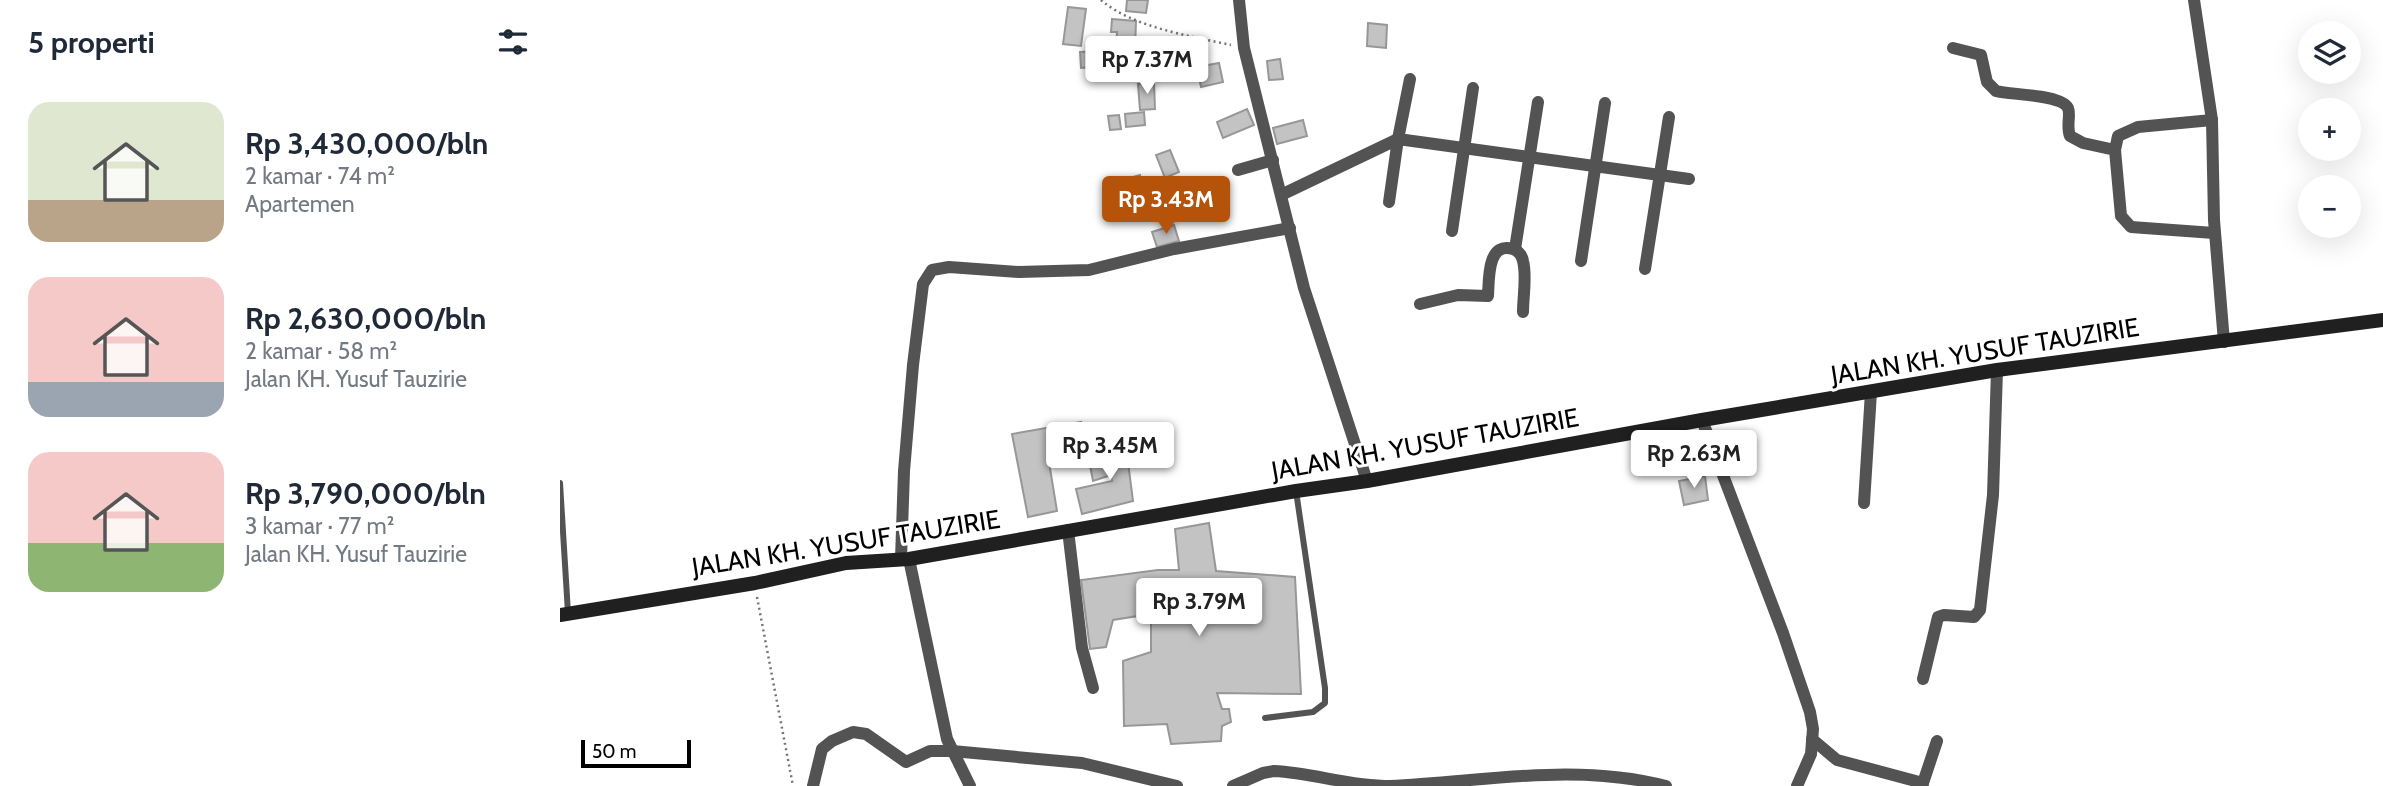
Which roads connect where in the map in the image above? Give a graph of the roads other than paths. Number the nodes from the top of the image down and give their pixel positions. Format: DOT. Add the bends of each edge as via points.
graph roads {
  1 [pos="1239,0"];
  2 [pos="2194,0"];
  3 [pos="1953,48"];
  4 [pos="1409,79"];
  5 [pos="1473,88"];
  6 [pos="1538,102"];
  7 [pos="1605,103"];
  8 [pos="1669,117"];
  9 [pos="2212,120"];
  10 [pos="1398,139"];
  11 [pos="1464,149"];
  12 [pos="2115,150"];
  13 [pos="1529,158"];
  14 [pos="1273,160"];
  15 [pos="1595,166"];
  16 [pos="1238,170"];
  17 [pos="1660,175"];
  18 [pos="1689,179"];
  19 [pos="1281,195"];
  20 [pos="1388,202"];
  21 [pos="1290,228"];
  22 [pos="1452,231"];
  23 [pos="2214,233"];
  24 [pos="1515,249"];
  25 [pos="1581,261"];
  26 [pos="1645,269"];
  27 [pos="1420,304"];
  28 [pos="1523,312"];
  29 [pos="2383,320"];
  30 [pos="2224,342"];
  31 [pos="1997,370"];
  32 [pos="1871,392"];
  33 [pos="1702,420"];
  34 [pos="1367,481"];
  35 [pos="560,483"];
  36 [pos="1296,491"];
  37 [pos="1864,503"];
  38 [pos="1068,530"];
  39 [pos="905,559"];
  40 [pos="564,614"];
  41 [pos="1923,679"];
  42 [pos="1093,688"];
  43 [pos="1265,718"];
  44 [pos="1812,738"];
  45 [pos="1937,741"];
  46 [pos="952,751"];
  47 [pos="1923,784"];
  48 [pos="813,786"];
  49 [pos="970,786"];
  50 [pos="1177,786"];
  51 [pos="1233,786"];
  52 [pos="1666,786"];
  53 [pos="1797,786"];
  1 -- 14 [label="street" via="1244,48"];
  2 -- 9 [label="street"];
  3 -- 12 [label="street" via="1981,55 1987,82 1996,91 2063,103 2070,136"];
  4 -- 10 [label="street"];
  5 -- 11 [label="street"];
  6 -- 13 [label="street"];
  7 -- 15 [label="street"];
  8 -- 17 [label="street"];
  9 -- 12 [label="street" via="2132,128 2118,136"];
  9 -- 23 [label="street"];
  10 -- 11 [label="street"];
  10 -- 19 [label="street"];
  10 -- 20 [label="street"];
  11 -- 13 [label="street"];
  11 -- 22 [label="street"];
  12 -- 23 [label="street" via="2121,216 2126,223 2137,229"];
  13 -- 15 [label="street"];
  13 -- 24 [label="street"];
  14 -- 16 [label="street"];
  14 -- 19 [label="street"];
  15 -- 17 [label="street"];
  15 -- 25 [label="street"];
  17 -- 18 [label="street"];
  17 -- 26 [label="street"];
  19 -- 21 [label="street"];
  21 -- 34 [label="street" via="1308,302"];
  21 -- 39 [label="street" via="1088,270 932,270 923,284 904,471"];
  23 -- 30 [label="street"];
  24 -- 27 [label="street" via="1501,249 1493,257 1488,296 1458,295"];
  24 -- 28 [label="street" via="1523,260"];
  29 -- 30 [label="main road, JALAN KH. YUSUF TAUZIRIE"];
  30 -- 31 [label="main road, JALAN KH. YUSUF TAUZIRIE"];
  31 -- 32 [label="main road, JALAN KH. YUSUF TAUZIRIE"];
  31 -- 41 [label="street" via="1993,495 1980,610 1974,617 1938,617"];
  32 -- 33 [label="main road, JALAN KH. YUSUF TAUZIRIE"];
  32 -- 37 [label="street"];
  33 -- 34 [label="main road, JALAN KH. YUSUF TAUZIRIE"];
  33 -- 44 [label="street" via="1802,685"];
  34 -- 36 [label="main road, JALAN KH. YUSUF TAUZIRIE"];
  35 -- 40 [label="lane"];
  36 -- 38 [label="main road, JALAN KH. YUSUF TAUZIRIE"];
  36 -- 43 [label="lane" via="1325,703 1312,712"];
  38 -- 39 [label="main road, JALAN KH. YUSUF TAUZIRIE"];
  38 -- 42 [label="street" via="1082,648"];
  39 -- 40 [label="main road, JALAN KH. YUSUF TAUZIRIE" via="846,563"];
  39 -- 46 [label="street"];
  44 -- 47 [label="street" via="1837,760"];
  44 -- 53 [label="street"];
  45 -- 47 [label="street"];
  46 -- 48 [label="street" via="930,751 906,762 866,734 853,732 822,749"];
  46 -- 49 [label="street"];
  46 -- 50 [label="street" via="1082,763"];
  51 -- 52 [label="street" via="1267,771 1356,786 1552,773 1610,776"];
}
